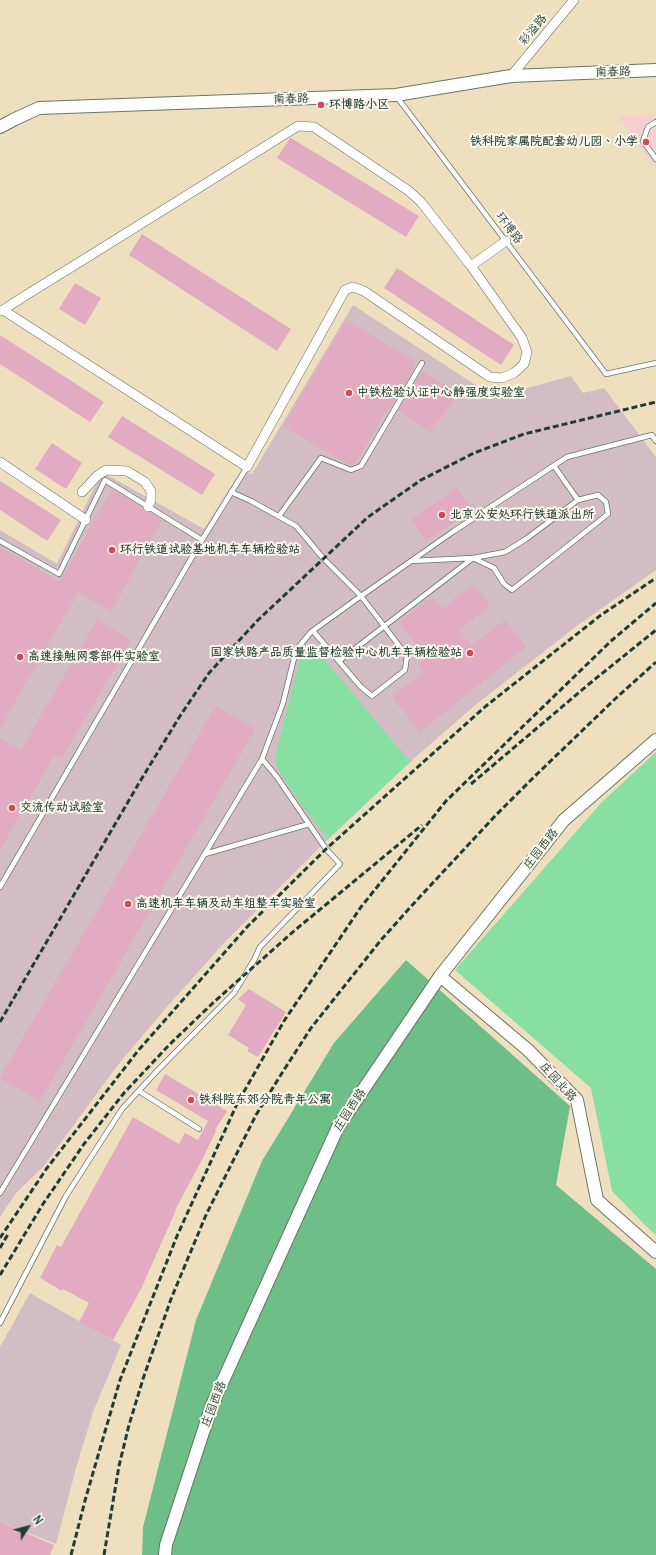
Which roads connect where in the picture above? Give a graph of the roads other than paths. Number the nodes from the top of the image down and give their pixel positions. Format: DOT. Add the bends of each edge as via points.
graph roads {
  1 [pos="574,0"];
  2 [pos="656,70"];
  3 [pos="511,76"];
  4 [pos="396,95"];
  5 [pos="656,122"];
  6 [pos="0,128"];
  7 [pos="656,159"];
  8 [pos="506,241"];
  9 [pos="471,266"];
  10 [pos="1,311"];
  11 [pos="422,363"];
  12 [pos="656,363"];
  13 [pos="656,441"];
  14 [pos="0,462"];
  15 [pos="554,466"];
  16 [pos="247,467"];
  17 [pos="82,492"];
  18 [pos="231,492"];
  19 [pos="578,500"];
  20 [pos="148,506"];
  21 [pos="279,516"];
  22 [pos="86,520"];
  23 [pos="202,540"];
  24 [pos="0,541"];
  25 [pos="473,558"];
  26 [pos="410,561"];
  27 [pos="361,596"];
  28 [pos="384,626"];
  29 [pos="313,631"];
  30 [pos="339,662"];
  31 [pos="656,740"];
  32 [pos="262,759"];
  33 [pos="309,824"];
  34 [pos="205,854"];
  35 [pos="2,881"];
  36 [pos="0,887"];
  37 [pos="440,976"];
  38 [pos="139,1091"];
  39 [pos="199,1129"];
  40 [pos="0,1193"];
  41 [pos="656,1252"];
  42 [pos="0,1323"];
  43 [pos="165,1555"];
  1 -- 3 [label="street, 彩溢路"];
  2 -- 3 [label="street, 南春路"];
  3 -- 4 [label="street, 南春路"];
  4 -- 6 [label="street, 南春路" via="39,108"];
  4 -- 8 [label="lane, 环博路"];
  5 -- 7 [label="lane" via="648,127 643,141"];
  8 -- 9 [label="street"];
  8 -- 12 [label="lane, 环博路" via="606,374"];
  9 -- 10 [label="street" via="421,202 409,191 314,127 298,126"];
  9 -- 16 [label="street" via="522,338 527,352 524,364 519,369 502,378 490,377 364,291 353,287 345,290"];
  10 -- 16 [label="street"];
  11 -- 21 [label="lane" via="361,466 351,470 321,458"];
  13 -- 15 [label="lane" via="652,435 567,457"];
  14 -- 22 [label="street"];
  15 -- 19 [label="lane"];
  15 -- 26 [label="lane"];
  16 -- 18 [label="lane"];
  17 -- 20 [label="street" via="106,470 126,471 145,482 151,491"];
  18 -- 21 [label="lane"];
  18 -- 23 [label="lane"];
  19 -- 25 [label="lane" via="505,552"];
  19 -- 25 [label="lane" via="598,495 606,502 608,514 512,590 504,584 494,568"];
  20 -- 22 [label="lane" via="105,480"];
  20 -- 23 [label="lane"];
  21 -- 27 [label="lane" via="296,526"];
  22 -- 24 [label="lane" via="59,574"];
  23 -- 35 [label="lane"];
  25 -- 26 [label="lane"];
  25 -- 28 [label="lane"];
  26 -- 27 [label="lane"];
  27 -- 28 [label="lane"];
  27 -- 29 [label="lane"];
  28 -- 30 [label="lane"];
  28 -- 30 [label="lane" via="407,656 405,670 391,682 372,696"];
  29 -- 30 [label="lane"];
  29 -- 32 [label="lane" via="296,650 282,703"];
  31 -- 37 [label="street, 庄园西路" via="564,820"];
  32 -- 33 [label="lane"];
  32 -- 34 [label="lane"];
  33 -- 34 [label="lane"];
  33 -- 38 [label="lane" via="340,864 260,947 234,993"];
  34 -- 40 [label="lane"];
  35 -- 36 [label="lane"];
  37 -- 41 [label="street, 庄园北路" via="528,1050 577,1100 597,1200"];
  37 -- 43 [label="street, 庄园西路" via="338,1127 212,1405 166,1545"];
  38 -- 39 [label="lane"];
  38 -- 42 [label="lane" via="122,1109 66,1196"];
}
